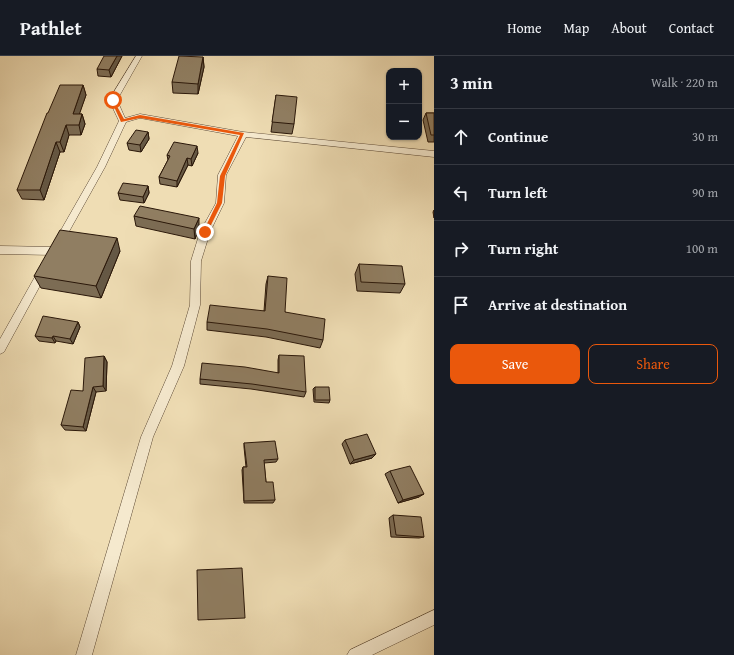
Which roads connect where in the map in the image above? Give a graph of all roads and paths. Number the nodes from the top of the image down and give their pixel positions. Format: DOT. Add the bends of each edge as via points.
graph roads {
  1 [pos="139,56"];
  2 [pos="123,121"];
  3 [pos="243,134"];
  4 [pos="434,154"];
  5 [pos="0,250"];
  6 [pos="50,257"];
  7 [pos="0,348"];
  8 [pos="434,617"];
  9 [pos="84,655"];
  10 [pos="355,655"];
  1 -- 2 [label="street" via="113,100"];
  2 -- 3 [label="street" via="140,116"];
  2 -- 6 [label="street" via="101,167"];
  3 -- 4 [label="street"];
  3 -- 9 [label="street" via="222,176 220,203 205,232 196,261 194,305 180,358 147,437"];
  5 -- 6 [label="street"];
  6 -- 7 [label="street"];
  8 -- 10 [label="street"];
}
